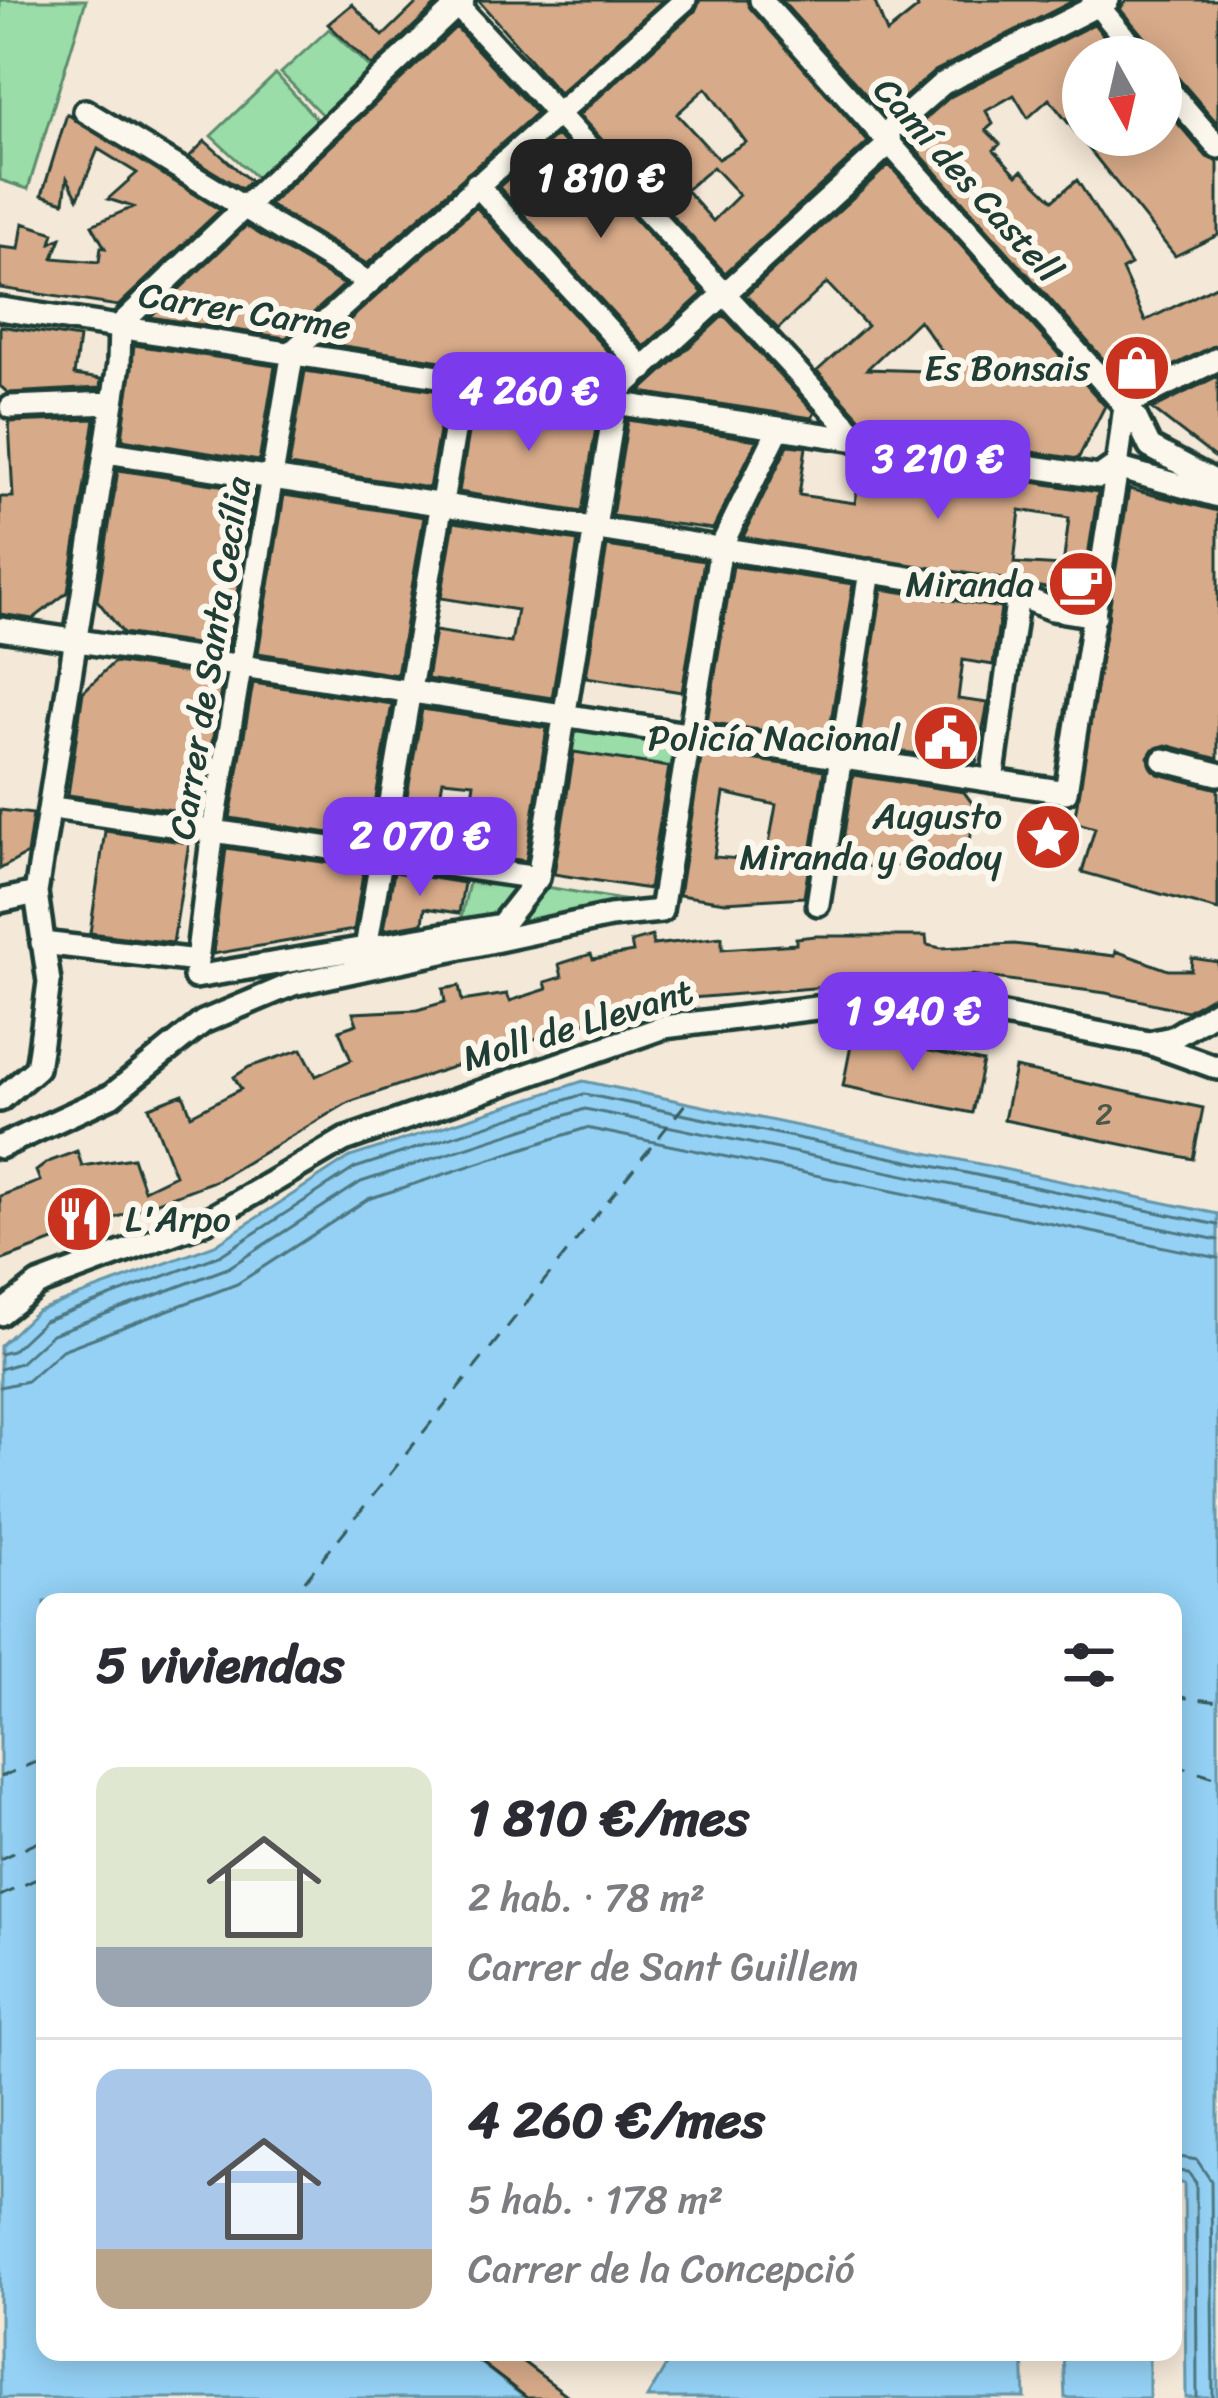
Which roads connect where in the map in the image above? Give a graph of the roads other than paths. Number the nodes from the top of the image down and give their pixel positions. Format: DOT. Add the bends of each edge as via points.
graph roads {
  1 [pos="685,0"];
  2 [pos="761,0"];
  3 [pos="457,2"];
  4 [pos="1100,2"];
  5 [pos="1125,36"];
  6 [pos="1182,105"];
  7 [pos="85,111"];
  8 [pos="559,112"];
  9 [pos="887,139"];
  10 [pos="1218,147"];
  11 [pos="476,184"];
  12 [pos="246,205"];
  13 [pos="369,283"];
  14 [pos="724,293"];
  15 [pos="0,309"];
  16 [pos="120,326"];
  17 [pos="293,351"];
  18 [pos="1218,359"];
  19 [pos="644,369"];
  20 [pos="463,379"];
  21 [pos="614,402"];
  22 [pos="112,403"];
  23 [pos="1125,405"];
  24 [pos="10,407"];
  25 [pos="778,428"];
  26 [pos="861,441"];
  27 [pos="1150,447"];
  28 [pos="106,452"];
  29 [pos="1116,467"];
  30 [pos="273,478"];
  31 [pos="1218,483"];
  32 [pos="1218,496"];
  33 [pos="442,504"];
  34 [pos="596,527"];
  35 [pos="721,547"];
  36 [pos="870,571"];
  37 [pos="1018,595"];
  38 [pos="1095,616"];
  39 [pos="0,629"];
  40 [pos="77,640"];
  41 [pos="242,663"];
  42 [pos="411,689"];
  43 [pos="565,713"];
  44 [pos="688,731"];
  45 [pos="840,756"];
  46 [pos="1163,760"];
  47 [pos="1218,774"];
  48 [pos="987,780"];
  49 [pos="52,808"];
  50 [pos="213,830"];
  51 [pos="381,857"];
  52 [pos="538,878"];
  53 [pos="36,893"];
  54 [pos="0,902"];
  55 [pos="818,904"];
  56 [pos="43,943"];
  57 [pos="367,948"];
  58 [pos="196,969"];
  59 [pos="1218,1010"];
  60 [pos="1149,1043"];
  61 [pos="1218,1068"];
  62 [pos="0,1100"];
  63 [pos="0,1147"];
  64 [pos="0,1314"];
  1 -- 8 [label="street"];
  2 -- 9 [label="street, Camí des Castell"];
  3 -- 8 [label="street"];
  3 -- 12 [label="street"];
  4 -- 5 [label="street"];
  4 -- 9 [label="street" via="942,84"];
  6 -- 10 [label="street"];
  7 -- 12 [label="street"];
  8 -- 11 [label="street"];
  8 -- 14 [label="street"];
  9 -- 14 [label="street"];
  9 -- 23 [label="street, Camí des Castell"];
  11 -- 13 [label="street"];
  11 -- 19 [label="street"];
  12 -- 13 [label="street"];
  12 -- 16 [label="street"];
  13 -- 17 [label="street"];
  14 -- 19 [label="street"];
  14 -- 26 [label="street"];
  15 -- 16 [label="street, Carrer Carme"];
  16 -- 17 [label="street, Carrer Carme"];
  16 -- 22 [label="street"];
  17 -- 20 [label="street, Carrer Carme"];
  17 -- 30 [label="street, Carrer de Santa Cecília"];
  18 -- 23 [label="street"];
  19 -- 21 [label="street"];
  20 -- 21 [label="street, Carrer Carme"];
  20 -- 33 [label="street"];
  21 -- 25 [label="street, Carrer Carme"];
  21 -- 34 [label="street"];
  22 -- 24 [label="street"];
  22 -- 28 [label="street"];
  23 -- 27 [label="street, Camí des Castell"];
  23 -- 29 [label="street"];
  25 -- 26 [label="street, Carrer Carme"];
  25 -- 35 [label="street"];
  26 -- 29 [label="street, Carrer Carme" via="1099,477"];
  27 -- 29 [label="street"];
  27 -- 31 [label="street"];
  28 -- 30 [label="street"];
  28 -- 40 [label="street"];
  29 -- 32 [label="street"];
  29 -- 38 [label="street"];
  30 -- 33 [label="street"];
  30 -- 41 [label="street, Carrer de Santa Cecília"];
  33 -- 34 [label="street"];
  33 -- 42 [label="street"];
  34 -- 35 [label="street"];
  34 -- 43 [label="street"];
  35 -- 36 [label="street"];
  35 -- 44 [label="street"];
  36 -- 37 [label="street"];
  36 -- 45 [label="street"];
  37 -- 38 [label="street"];
  37 -- 48 [label="street"];
  38 -- 48 [label="street" via="1066,792"];
  39 -- 40 [label="street"];
  40 -- 41 [label="street"];
  40 -- 49 [label="street"];
  41 -- 42 [label="street"];
  41 -- 50 [label="street, Carrer de Santa Cecília"];
  42 -- 43 [label="street"];
  42 -- 51 [label="street"];
  43 -- 44 [label="street"];
  43 -- 52 [label="street"];
  44 -- 45 [label="street"];
  44 -- 63 [label="street" via="666,916 610,916 293,984 203,1022 111,1096"];
  45 -- 48 [label="street"];
  45 -- 55 [label="street"];
  46 -- 47 [label="street"];
  49 -- 50 [label="street"];
  49 -- 53 [label="street"];
  50 -- 51 [label="street"];
  50 -- 58 [label="street, Carrer de Santa Cecília"];
  51 -- 52 [label="street"];
  51 -- 57 [label="street"];
  52 -- 57 [label="street" via="501,926"];
  53 -- 54 [label="street"];
  53 -- 56 [label="street"];
  56 -- 58 [label="street"];
  56 -- 62 [label="street" via="49,982 37,1068"];
  57 -- 58 [label="street"];
  59 -- 60 [label="street"];
  60 -- 61 [label="street, Moll de Llevant"];
  60 -- 64 [label="street, Moll de Llevant" via="1014,1014 947,1009 783,1009 664,1027 344,1140 204,1222 38,1284"];
}
